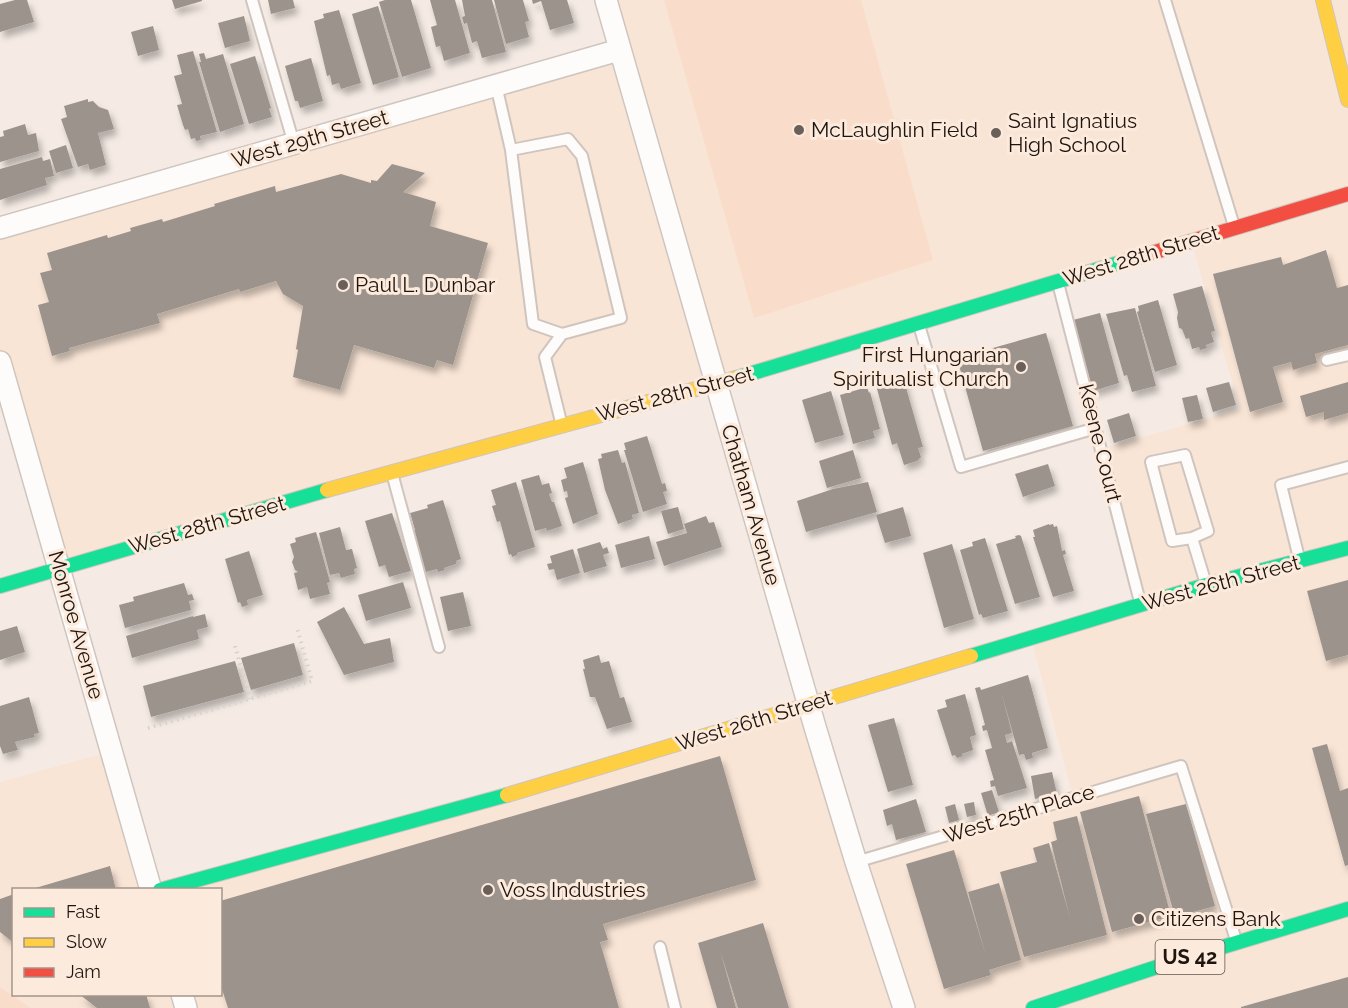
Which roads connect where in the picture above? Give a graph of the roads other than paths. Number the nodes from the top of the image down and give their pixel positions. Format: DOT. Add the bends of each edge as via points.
graph roads {
  1 [pos="252,0"];
  2 [pos="606,0"];
  3 [pos="1165,0"];
  4 [pos="1323,0"];
  5 [pos="619,50"];
  6 [pos="496,86"];
  7 [pos="1348,100"];
  8 [pos="294,144"];
  9 [pos="511,150"];
  10 [pos="1348,194"];
  11 [pos="0,228"];
  12 [pos="1235,228"];
  13 [pos="1058,280"];
  14 [pos="918,322"];
  15 [pos="562,334"];
  16 [pos="1348,355"];
  17 [pos="1327,360"];
  18 [pos="0,362"];
  19 [pos="715,384"];
  20 [pos="561,425"];
  21 [pos="1096,428"];
  22 [pos="1348,467"];
  23 [pos="391,471"];
  24 [pos="1192,538"];
  25 [pos="1348,548"];
  26 [pos="1300,562"];
  27 [pos="60,568"];
  28 [pos="1206,585"];
  29 [pos="0,586"];
  30 [pos="1141,605"];
  31 [pos="439,647"];
  32 [pos="809,704"];
  33 [pos="856,862"];
  34 [pos="150,888"];
  35 [pos="167,888"];
  36 [pos="1348,909"];
  37 [pos="1238,943"];
  38 [pos="660,947"];
  39 [pos="675,1008"];
  40 [pos="904,1008"];
  41 [pos="1033,1008"];
  1 -- 8 [label="lane"];
  2 -- 5 [label="street, Chatham Avenue"];
  3 -- 12 [label="lane"];
  4 -- 7 [label="street"];
  5 -- 6 [label="street, West 29th Street"];
  5 -- 19 [label="street, Chatham Avenue"];
  6 -- 8 [label="street, West 29th Street"];
  6 -- 9 [label="lane"];
  8 -- 11 [label="street, West 29th Street"];
  9 -- 15 [label="lane" via="533,324"];
  9 -- 15 [label="lane" via="568,139 582,156 621,318"];
  10 -- 12 [label="street, West 28th Street"];
  12 -- 13 [label="street, West 28th Street"];
  13 -- 14 [label="street, West 28th Street"];
  13 -- 21 [label="lane, Keene Court"];
  14 -- 19 [label="street, West 28th Street"];
  14 -- 21 [label="lane" via="961,467"];
  15 -- 20 [label="lane" via="545,357"];
  16 -- 17 [label="lane"];
  18 -- 27 [label="street, Monroe Avenue"];
  19 -- 20 [label="street, West 28th Street"];
  19 -- 32 [label="street, Chatham Avenue"];
  20 -- 23 [label="street, West 28th Street"];
  21 -- 30 [label="lane, Keene Court"];
  22 -- 26 [label="lane" via="1281,485"];
  23 -- 27 [label="street, West 28th Street"];
  23 -- 31 [label="lane"];
  24 -- 24 [label="lane" via="1208,531 1185,455 1151,462 1173,542"];
  24 -- 28 [label="lane"];
  25 -- 26 [label="street, West 26th Street"];
  26 -- 28 [label="street, West 26th Street"];
  27 -- 29 [label="street, West 28th Street"];
  27 -- 34 [label="street, Monroe Avenue"];
  28 -- 30 [label="street, West 26th Street"];
  30 -- 32 [label="street, West 26th Street"];
  32 -- 33 [label="street, Chatham Avenue"];
  32 -- 35 [label="street, West 26th Street" via="481,803"];
  33 -- 37 [label="lane, West 25th Place" via="1181,766"];
  33 -- 40 [label="street, Chatham Avenue"];
  36 -- 37 [label="street, US 42"];
  37 -- 41 [label="street, US 42"];
  38 -- 39 [label="lane"];
}
